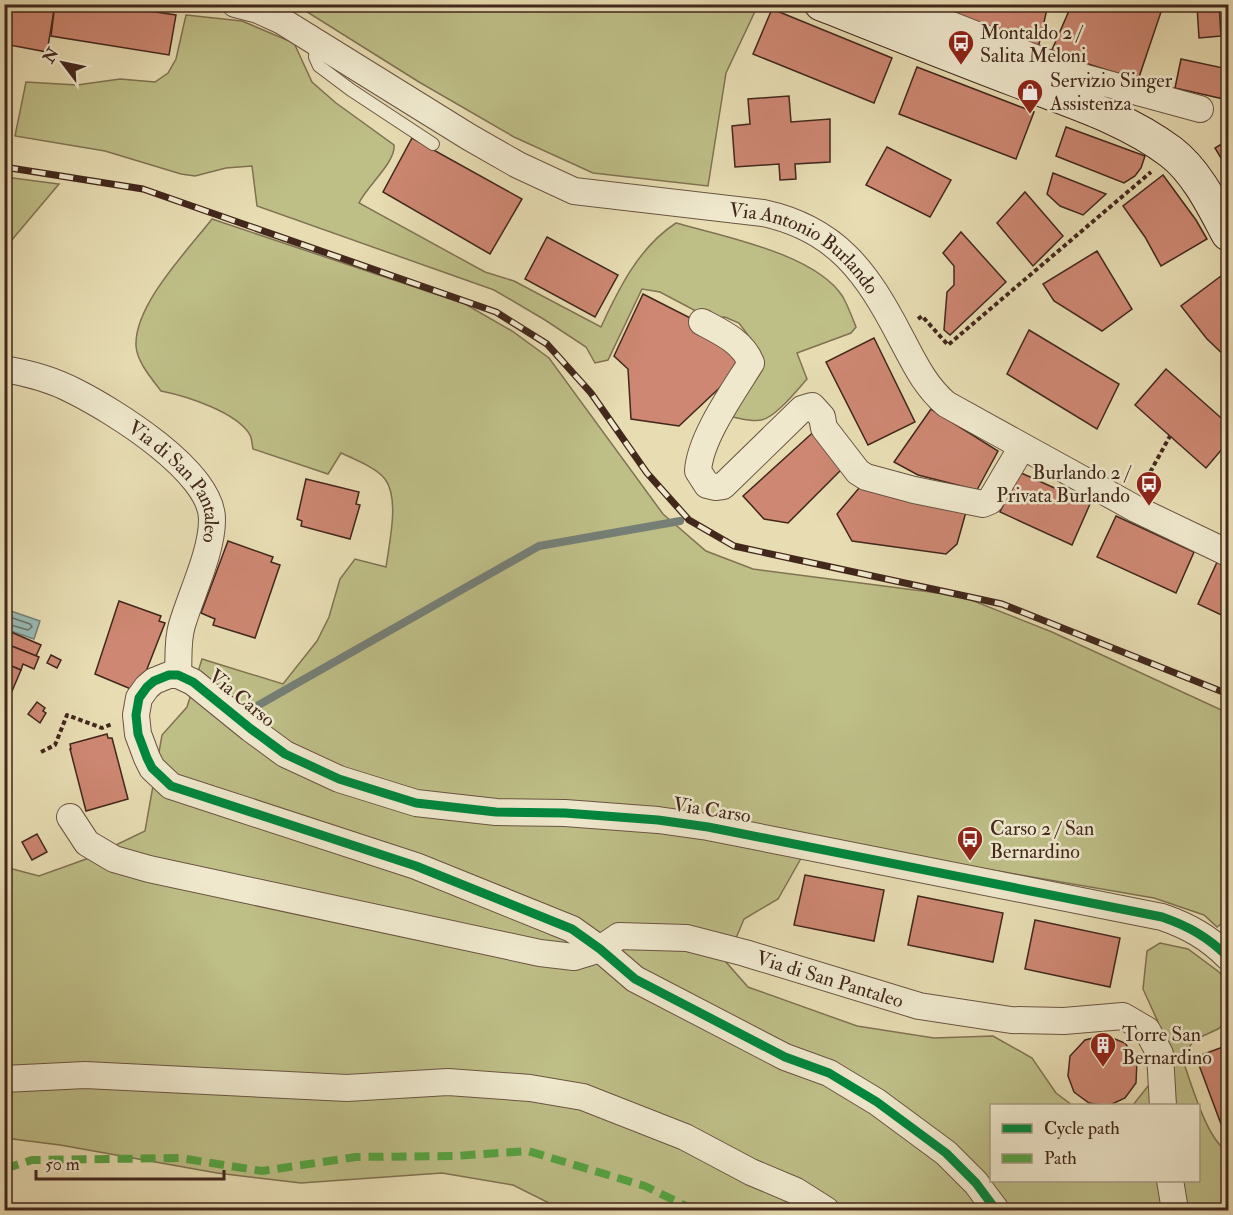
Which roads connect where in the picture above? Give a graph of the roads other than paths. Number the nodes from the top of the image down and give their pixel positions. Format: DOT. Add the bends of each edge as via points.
graph roads {
  1 [pos="235,4"];
  2 [pos="821,4"];
  3 [pos="898,4"];
  4 [pos="316,44"];
  5 [pos="1200,109"];
  6 [pos="434,144"];
  7 [pos="1228,234"];
  8 [pos="702,322"];
  9 [pos="4,369"];
  10 [pos="1022,447"];
  11 [pos="1228,552"];
  12 [pos="178,675"];
  13 [pos="70,817"];
  14 [pos="600,949"];
  15 [pos="1228,957"];
  16 [pos="4,1079"];
  17 [pos="1163,1104"];
  18 [pos="1170,1182"];
  19 [pos="826,1210"];
  20 [pos="996,1210"];
  21 [pos="1175,1210"];
  1 -- 4 [label="street, Via Antonio Burlando" via="282,21"];
  2 -- 7 [label="main road" via="1140,132 1172,154 1191,174"];
  3 -- 5 [label="street" via="1086,78"];
  4 -- 6 [label="lane" via="319,66"];
  4 -- 10 [label="street, Via Antonio Burlando" via="479,143 574,191 763,213 800,224 847,256 883,304 922,378 936,395 958,412"];
  8 -- 10 [label="street" via="734,340 751,363 702,451 698,471 707,485 723,486 802,409 812,406 822,417 824,428 866,477 983,504 990,501"];
  9 -- 12 [label="street, Via di San Pantaleo" via="73,390 124,420 160,447 206,495 212,513 211,536 181,628"];
  10 -- 11 [label="street, Via Antonio Burlando" via="1131,507"];
  12 -- 14 [label="street, Via Carso" via="161,677 147,687 136,715 147,758 171,786 416,866 572,929"];
  12 -- 15 [label="street, Via Carso" via="200,687 285,754 339,779 416,803 496,812 658,820 780,840 1161,916 1205,936"];
  13 -- 14 [label="street" via="87,843 114,859 149,869 540,952 574,957"];
  14 -- 17 [label="street, Via di San Pantaleo" via="619,936 687,938 919,1006 1011,1020 1123,1016 1147,1030 1160,1054"];
  14 -- 20 [label="street, Via Carso" via="635,980 785,1057 829,1073 877,1102 946,1153"];
  16 -- 19 [label="street" via="85,1075 347,1088 448,1082 530,1088 584,1097 685,1137 796,1191"];
  18 -- 21 [label="street"];
}
